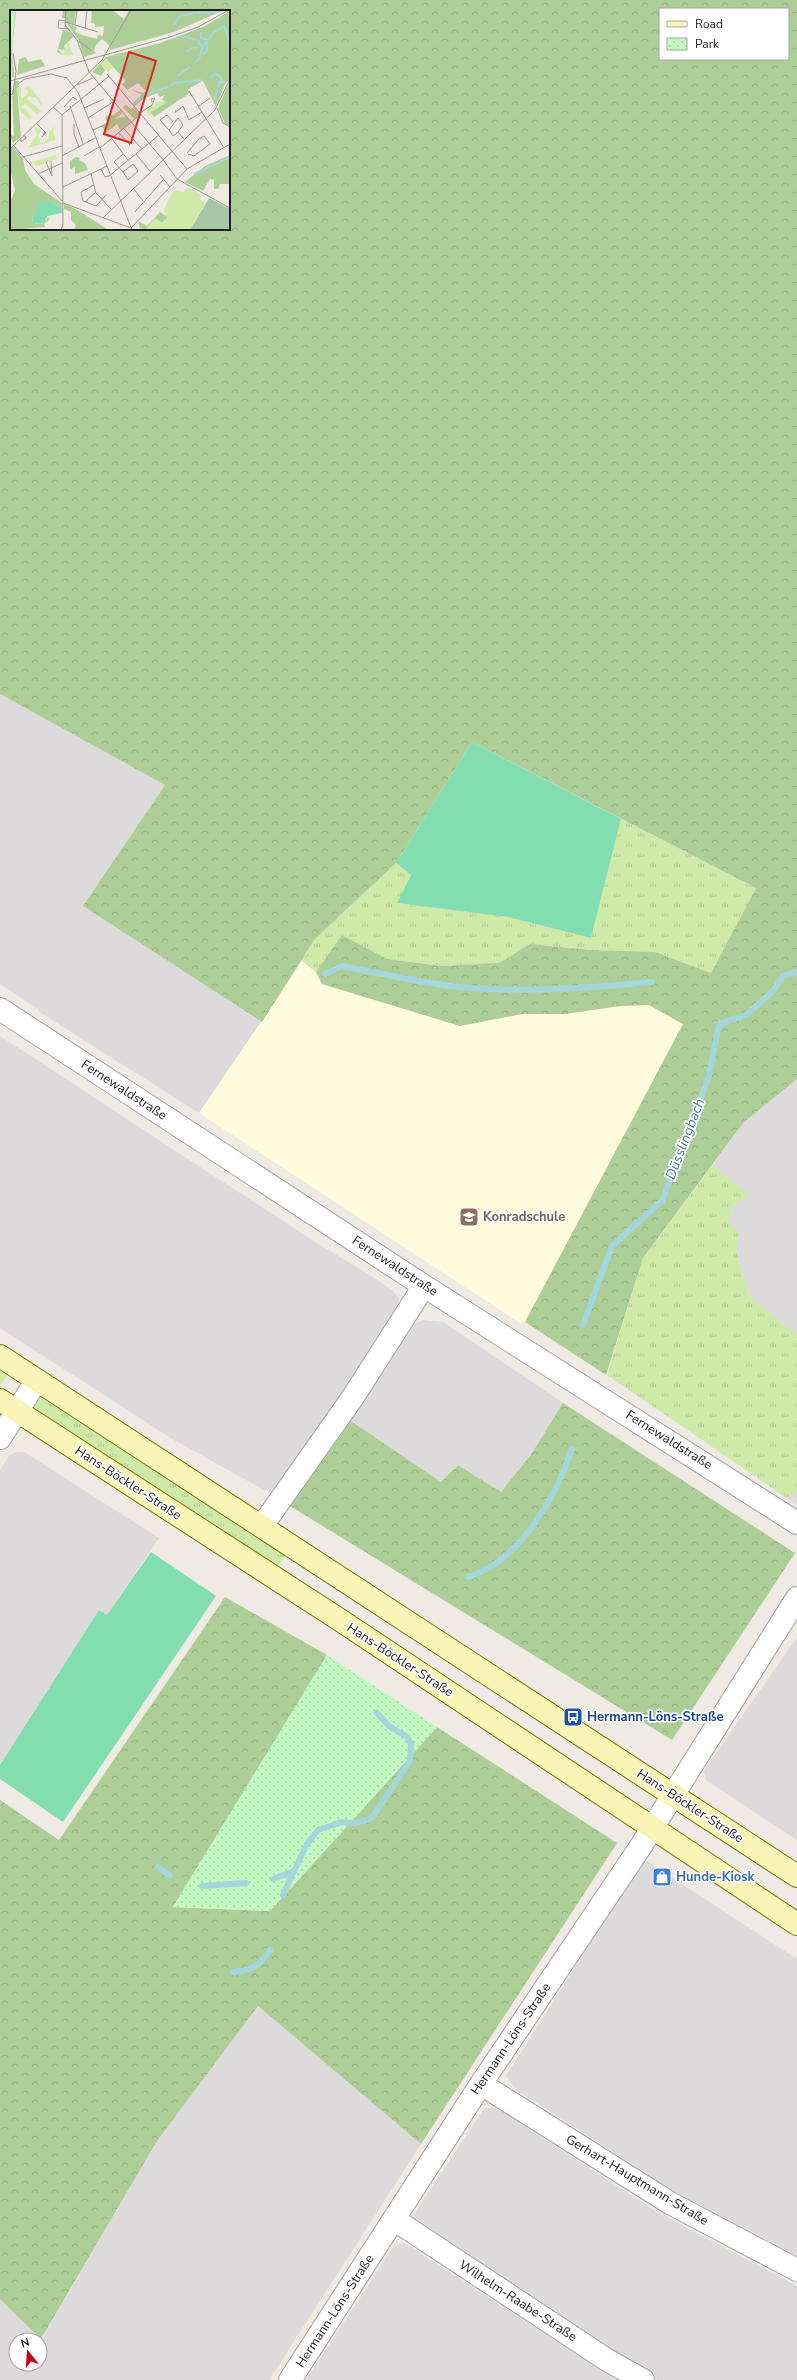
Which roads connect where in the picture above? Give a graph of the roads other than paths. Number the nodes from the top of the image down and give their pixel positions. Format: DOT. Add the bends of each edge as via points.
graph roads {
  1 [pos="0,1010"];
  2 [pos="424,1286"];
  3 [pos="0,1356"];
  4 [pos="37,1380"];
  5 [pos="9,1406"];
  6 [pos="0,1438"];
  7 [pos="796,1519"];
  8 [pos="262,1526"];
  9 [pos="797,1598"];
  10 [pos="673,1795"];
  11 [pos="653,1827"];
  12 [pos="797,1876"];
  13 [pos="797,1924"];
  14 [pos="481,2084"];
  15 [pos="395,2220"];
  16 [pos="797,2270"];
  17 [pos="290,2380"];
  18 [pos="643,2380"];
  1 -- 2 [label="street, Fernewaldstraße"];
  2 -- 7 [label="street, Fernewaldstraße"];
  2 -- 8 [label="street" via="353,1397"];
  3 -- 4 [label="main road, Hans-Böckler-Straße"];
  4 -- 5 [label="street"];
  4 -- 8 [label="main road, Hans-Böckler-Straße"];
  5 -- 6 [label="street"];
  5 -- 11 [label="main road, Hans-Böckler-Straße"];
  8 -- 10 [label="main road, Hans-Böckler-Straße"];
  9 -- 10 [label="street, Hermann-Löns-Straße"];
  10 -- 11 [label="street, Hermann-Löns-Straße"];
  10 -- 12 [label="main road, Hans-Böckler-Straße"];
  11 -- 13 [label="main road, Hans-Böckler-Straße"];
  11 -- 14 [label="street, Hermann-Löns-Straße"];
  14 -- 15 [label="street, Hermann-Löns-Straße"];
  14 -- 16 [label="street, Gerhart-Hauptmann-Straße" via="670,2203"];
  15 -- 17 [label="street, Hermann-Löns-Straße"];
  15 -- 18 [label="street, Wilhelm-Raabe-Straße" via="607,2360"];
}
